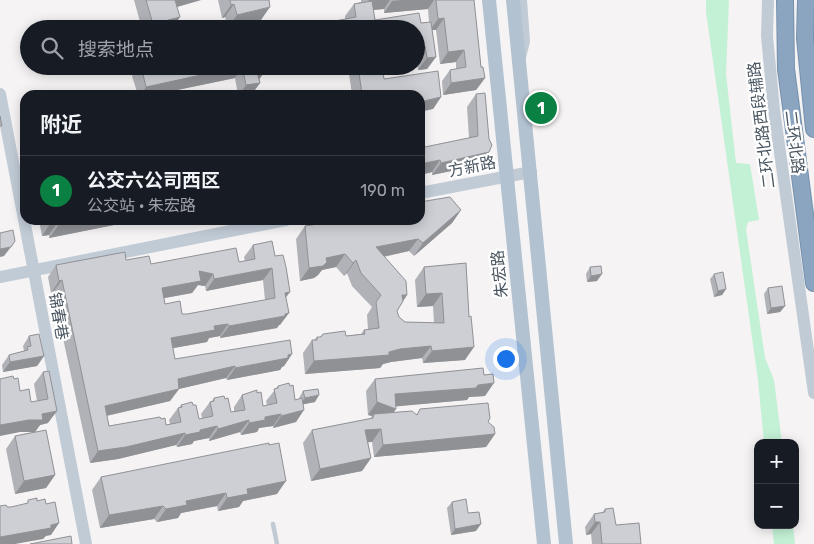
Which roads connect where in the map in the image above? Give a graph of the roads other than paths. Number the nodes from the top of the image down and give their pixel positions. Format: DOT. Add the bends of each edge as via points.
graph roads {
  1 [pos="489,0"];
  2 [pos="513,0"];
  3 [pos="521,0"];
  4 [pos="768,0"];
  5 [pos="785,0"];
  6 [pos="806,0"];
  7 [pos="519,59"];
  8 [pos="0,94"];
  9 [pos="814,129"];
  10 [pos="531,172"];
  11 [pos="508,175"];
  12 [pos="425,192"];
  13 [pos="20,198"];
  14 [pos="25,225"];
  15 [pos="261,225"];
  16 [pos="34,270"];
  17 [pos="0,277"];
  18 [pos="814,283"];
  19 [pos="814,393"];
  20 [pos="273,524"];
  21 [pos="86,544"];
  22 [pos="277,544"];
  23 [pos="542,544"];
  24 [pos="566,544"];
  1 -- 11 [label="main road, 朱宏路"];
  2 -- 7 [label="main road"];
  3 -- 7 [label="street" via="524,41"];
  4 -- 19 [label="street, 二环北路西段辅路" via="774,110"];
  5 -- 18 [label="highway, 二环北路" via="786,69"];
  6 -- 9 [label="highway, 二环北路" via="805,38"];
  7 -- 10 [label="main road"];
  8 -- 13 [label="street, 锦春巷"];
  10 -- 11 [label="street, 方新路"];
  10 -- 24 [label="main road"];
  11 -- 12 [label="street, 方新路"];
  11 -- 23 [label="main road, 朱宏路"];
  14 -- 16 [label="street, 锦春巷"];
  15 -- 16 [label="street"];
  16 -- 17 [label="street"];
  16 -- 21 [label="street, 锦春巷"];
  20 -- 22 [label="lane"];
}
